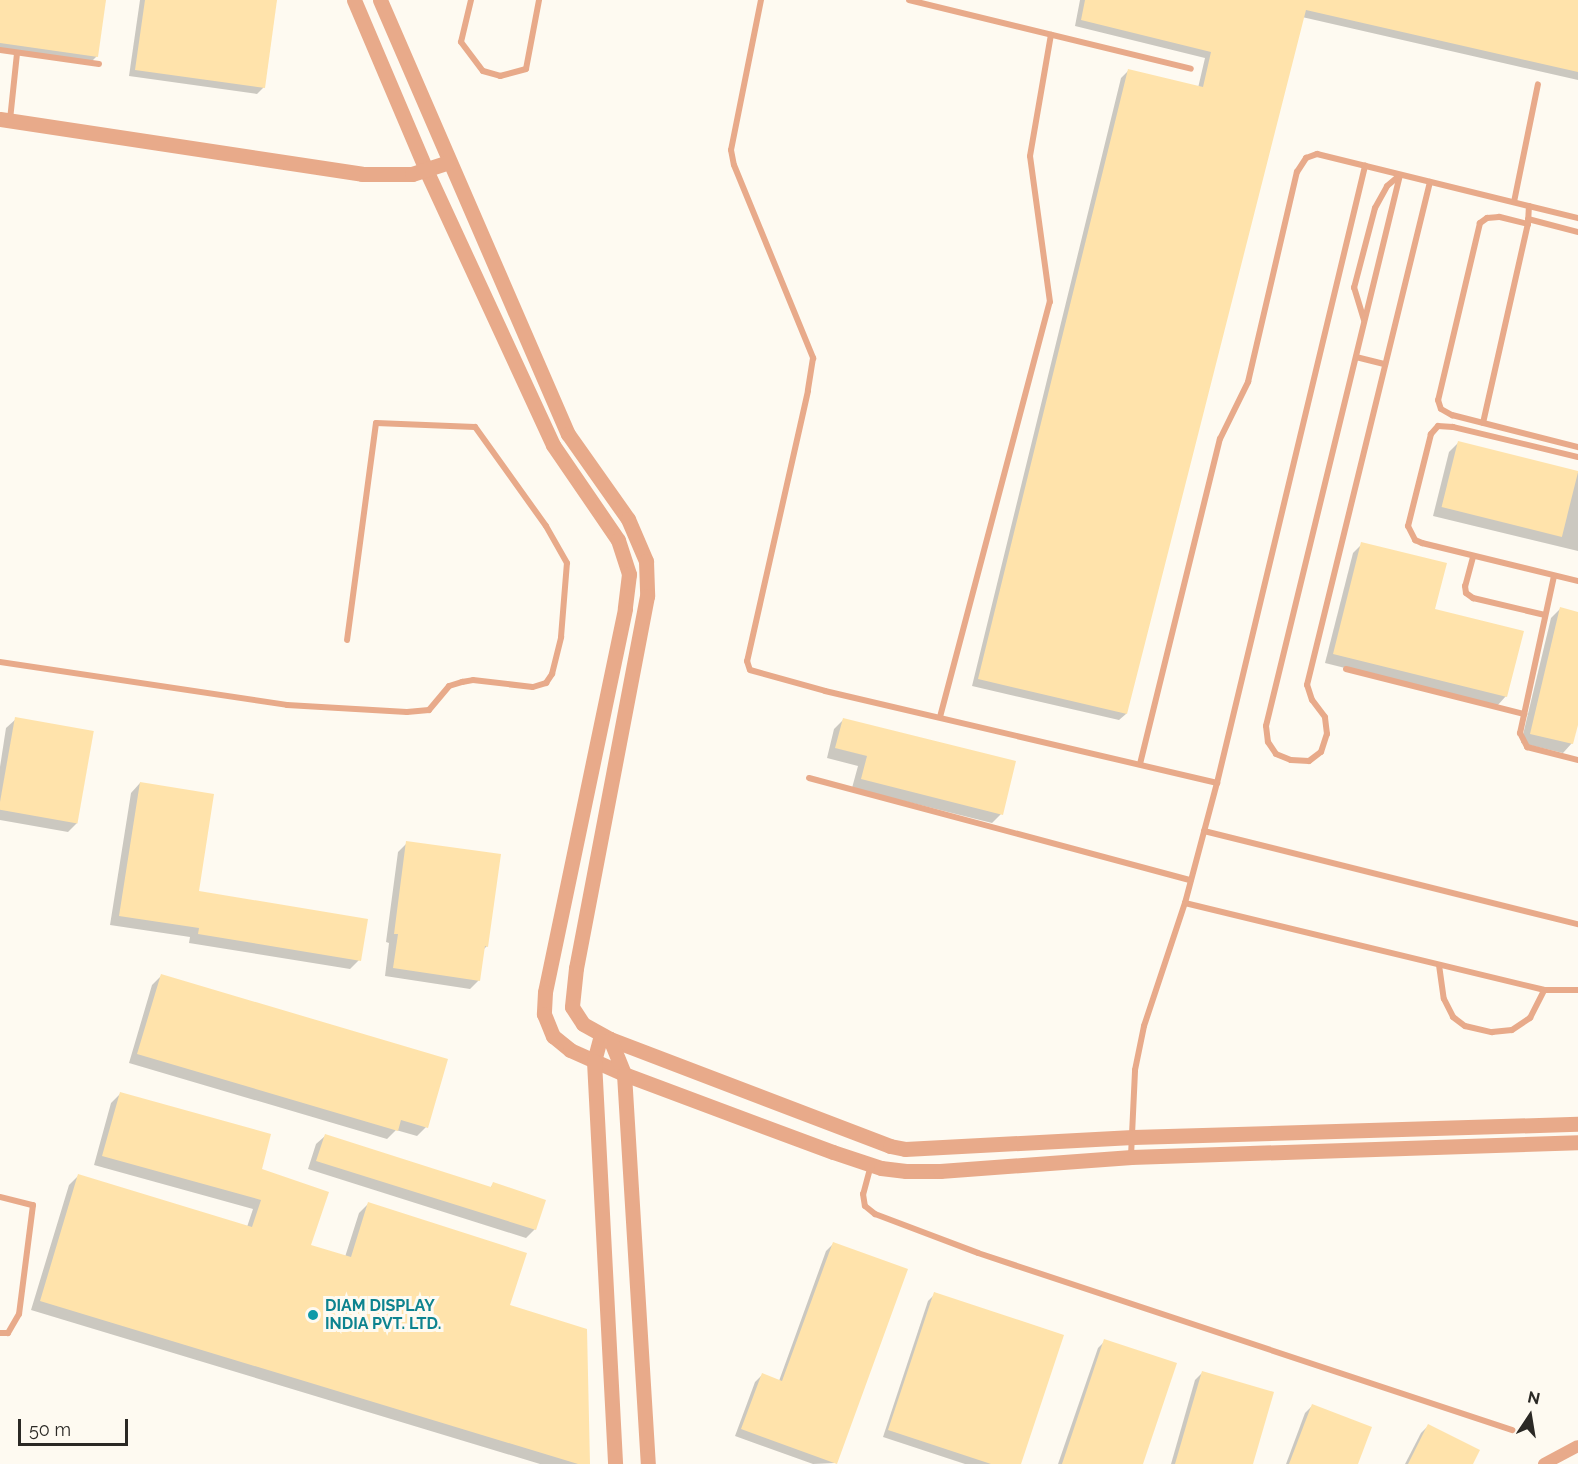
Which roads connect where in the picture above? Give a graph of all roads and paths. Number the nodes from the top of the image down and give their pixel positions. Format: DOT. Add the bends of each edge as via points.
graph roads {
  1 [pos="354,0"];
  2 [pos="380,0"];
  3 [pos="471,0"];
  4 [pos="539,0"];
  5 [pos="761,0"];
  6 [pos="909,0"];
  7 [pos="1052,35"];
  8 [pos="0,50"];
  9 [pos="17,53"];
  10 [pos="99,63"];
  11 [pos="1191,69"];
  12 [pos="1539,84"];
  13 [pos="5,120"];
  14 [pos="448,162"];
  15 [pos="1365,166"];
  16 [pos="426,170"];
  17 [pos="1400,175"];
  18 [pos="1430,182"];
  19 [pos="1514,202"];
  20 [pos="1529,206"];
  21 [pos="1578,218"];
  22 [pos="1528,222"];
  23 [pos="1578,232"];
  24 [pos="1364,322"];
  25 [pos="1356,357"];
  26 [pos="1385,364"];
  27 [pos="1483,423"];
  28 [pos="1578,447"];
  29 [pos="1578,457"];
  30 [pos="1473,557"];
  31 [pos="1554,576"];
  32 [pos="1578,581"];
  33 [pos="1545,615"];
  34 [pos="346,640"];
  35 [pos="0,662"];
  36 [pos="1346,669"];
  37 [pos="1524,714"];
  38 [pos="940,717"];
  39 [pos="1578,760"];
  40 [pos="1140,764"];
  41 [pos="809,778"];
  42 [pos="1217,783"];
  43 [pos="1204,831"];
  44 [pos="1191,880"];
  45 [pos="1185,903"];
  46 [pos="1578,924"];
  47 [pos="1439,965"];
  48 [pos="1544,990"];
  49 [pos="1578,990"];
  50 [pos="606,1037"];
  51 [pos="594,1061"];
  52 [pos="624,1074"];
  53 [pos="1572,1124"];
  54 [pos="1133,1137"];
  55 [pos="1571,1142"];
  56 [pos="1131,1157"];
  57 [pos="871,1164"];
  58 [pos="0,1197"];
  59 [pos="0,1334"];
  60 [pos="1512,1430"];
  61 [pos="1578,1446"];
  62 [pos="615,1464"];
  63 [pos="648,1464"];
  64 [pos="1544,1464"];
  1 -- 16 [label="street"];
  2 -- 14 [label="street"];
  3 -- 4 [label="lane" via="461,42 483,71 500,76 526,69"];
  5 -- 38 [label="lane" via="731,150 813,358 747,661 750,670"];
  6 -- 7 [label="lane"];
  7 -- 11 [label="lane"];
  7 -- 38 [label="lane" via="1030,156 1050,302"];
  8 -- 9 [label="lane"];
  9 -- 10 [label="lane"];
  9 -- 13 [label="lane"];
  12 -- 19 [label="lane"];
  13 -- 16 [label="street" via="362,174 390,176"];
  14 -- 16 [label="street"];
  14 -- 50 [label="street" via="568,434 628,519 646,561 647,596 576,968 572,1007 583,1024"];
  15 -- 17 [label="lane"];
  15 -- 40 [label="lane" via="1317,153 1306,159 1298,172 1248,382 1220,439"];
  15 -- 42 [label="lane"];
  16 -- 51 [label="street" via="553,445 618,540 629,574 545,992 544,1014 553,1036 570,1050"];
  17 -- 18 [label="lane"];
  17 -- 24 [label="lane"];
  17 -- 24 [label="lane" via="1387,186 1375,208 1354,288"];
  18 -- 19 [label="lane"];
  18 -- 26 [label="lane"];
  19 -- 20 [label="lane"];
  20 -- 21 [label="lane"];
  20 -- 22 [label="lane"];
  22 -- 23 [label="lane"];
  22 -- 27 [label="lane"];
  22 -- 27 [label="lane" via="1499,217 1487,218 1480,224 1440,391 1441,409"];
  24 -- 25 [label="lane"];
  25 -- 26 [label="lane"];
  25 -- 26 [label="lane" via="1266,726 1268,742 1276,754 1291,760 1309,761 1321,752 1327,734 1325,717 1307,685"];
  27 -- 28 [label="lane"];
  29 -- 30 [label="lane" via="1438,426 1431,434 1408,526 1415,540"];
  30 -- 31 [label="lane"];
  30 -- 33 [label="lane" via="1466,593"];
  31 -- 32 [label="lane"];
  31 -- 33 [label="lane"];
  33 -- 37 [label="lane"];
  34 -- 35 [label="lane" via="376,423 476,427 546,526 567,563 561,637 546,683 533,687 462,682 449,686 429,710 407,712 287,705"];
  36 -- 37 [label="lane"];
  37 -- 39 [label="lane" via="1520,733 1527,747"];
  38 -- 40 [label="lane"];
  40 -- 42 [label="lane"];
  41 -- 44 [label="lane"];
  42 -- 43 [label="lane"];
  43 -- 44 [label="lane"];
  43 -- 46 [label="lane"];
  44 -- 45 [label="lane"];
  45 -- 47 [label="lane"];
  45 -- 54 [label="lane" via="1144,1026 1136,1070"];
  47 -- 48 [label="lane"];
  47 -- 48 [label="lane" via="1444,999 1453,1017 1465,1026 1492,1032 1512,1030 1530,1018"];
  48 -- 49 [label="lane"];
  50 -- 51 [label="street"];
  50 -- 52 [label="street"];
  50 -- 54 [label="street" via="905,1149"];
  51 -- 52 [label="street"];
  51 -- 62 [label="street"];
  52 -- 57 [label="street"];
  52 -- 63 [label="street"];
  53 -- 54 [label="street"];
  53 -- 55 [label="lane"];
  54 -- 56 [label="lane"];
  55 -- 56 [label="street"];
  56 -- 57 [label="street" via="940,1171 906,1171"];
  57 -- 60 [label="lane" via="863,1194 865,1206 875,1214 978,1253"];
  58 -- 59 [label="lane" via="33,1205 19,1314 8,1333"];
  61 -- 64 [label="street"];
}
